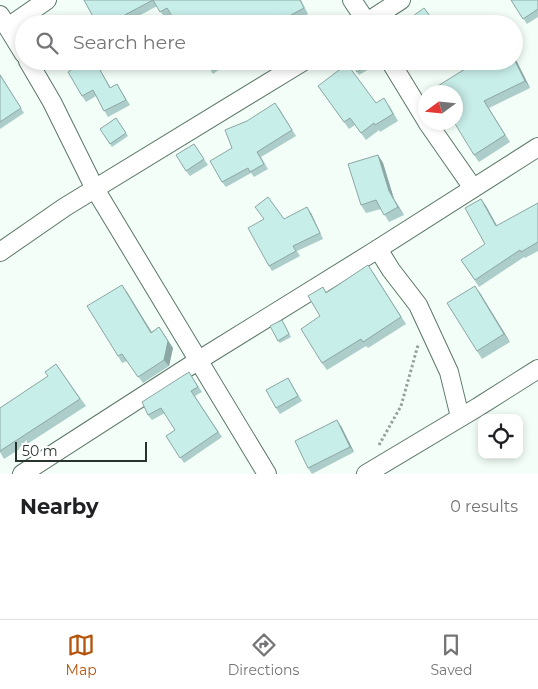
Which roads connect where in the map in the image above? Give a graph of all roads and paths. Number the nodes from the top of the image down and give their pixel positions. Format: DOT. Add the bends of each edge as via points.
graph roads {
  1 [pos="47,0"];
  2 [pos="352,0"];
  3 [pos="401,0"];
  4 [pos="16,15"];
  5 [pos="362,15"];
  6 [pos="379,15"];
  7 [pos="4,21"];
  8 [pos="15,39"];
  9 [pos="33,70"];
  10 [pos="289,70"];
  11 [pos="395,70"];
  12 [pos="418,108"];
  13 [pos="432,130"];
  14 [pos="538,147"];
  15 [pos="473,188"];
  16 [pos="95,189"];
  17 [pos="378,249"];
  18 [pos="0,252"];
  19 [pos="425,319"];
  20 [pos="199,360"];
  21 [pos="538,369"];
  22 [pos="460,417"];
  23 [pos="377,448"];
  24 [pos="22,474"];
  25 [pos="267,474"];
  26 [pos="366,474"];
  1 -- 4 [label="street"];
  2 -- 5 [label="street"];
  3 -- 6 [label="street"];
  7 -- 8 [label="street"];
  9 -- 16 [label="street"];
  10 -- 16 [label="street"];
  11 -- 12 [label="street"];
  13 -- 15 [label="street"];
  14 -- 15 [label="street"];
  15 -- 17 [label="street"];
  16 -- 18 [label="street"];
  16 -- 20 [label="street"];
  17 -- 19 [label="street" via="390,270 418,304"];
  17 -- 20 [label="street"];
  19 -- 22 [label="street" via="449,372"];
  19 -- 23 [label="path" via="402,406"];
  20 -- 24 [label="street"];
  20 -- 25 [label="street"];
  21 -- 22 [label="street"];
  22 -- 26 [label="street"];
}
